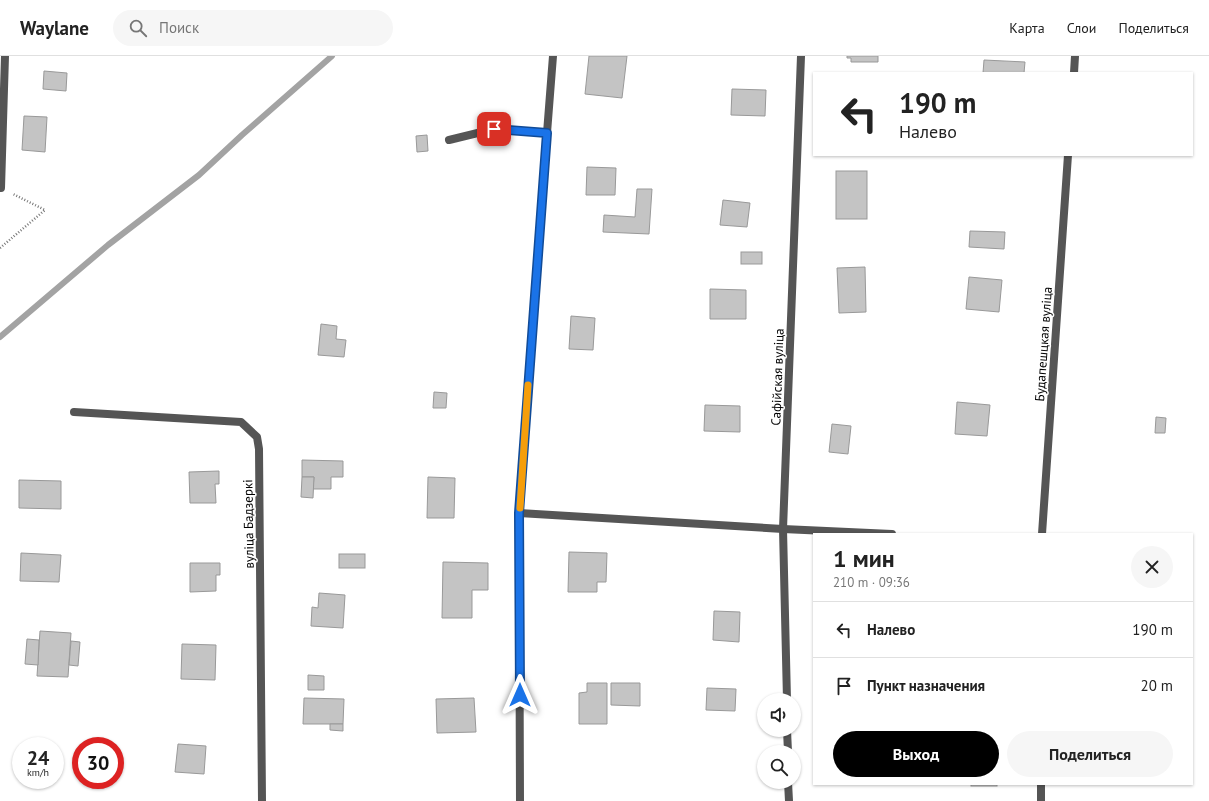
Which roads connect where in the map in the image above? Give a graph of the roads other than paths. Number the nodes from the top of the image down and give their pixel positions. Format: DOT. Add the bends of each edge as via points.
graph roads {
  1 [pos="6,56"];
  2 [pos="553,56"];
  3 [pos="801,56"];
  4 [pos="1075,56"];
  5 [pos="1074,72"];
  6 [pos="547,133"];
  7 [pos="449,140"];
  8 [pos="1068,156"];
  9 [pos="1,188"];
  10 [pos="74,412"];
  11 [pos="519,513"];
  12 [pos="783,529"];
  13 [pos="870,533"];
  14 [pos="1042,533"];
  15 [pos="787,693"];
  16 [pos="1041,785"];
  17 [pos="788,789"];
  18 [pos="262,801"];
  19 [pos="520,801"];
  20 [pos="789,801"];
  21 [pos="1041,801"];
  1 -- 9 [label="street"];
  2 -- 6 [label="street"];
  3 -- 12 [label="street, Сафійская вуліца"];
  4 -- 5 [label="street"];
  6 -- 7 [label="street" via="494,129"];
  6 -- 11 [label="street"];
  8 -- 14 [label="street, Будапешцкая вуліца"];
  10 -- 18 [label="street, вуліца Бадзеркі" via="241,422 257,437"];
  11 -- 12 [label="street"];
  11 -- 19 [label="street"];
  12 -- 13 [label="street"];
  12 -- 15 [label="street, Сафійская вуліца"];
  16 -- 21 [label="street"];
  17 -- 20 [label="street"];
}
